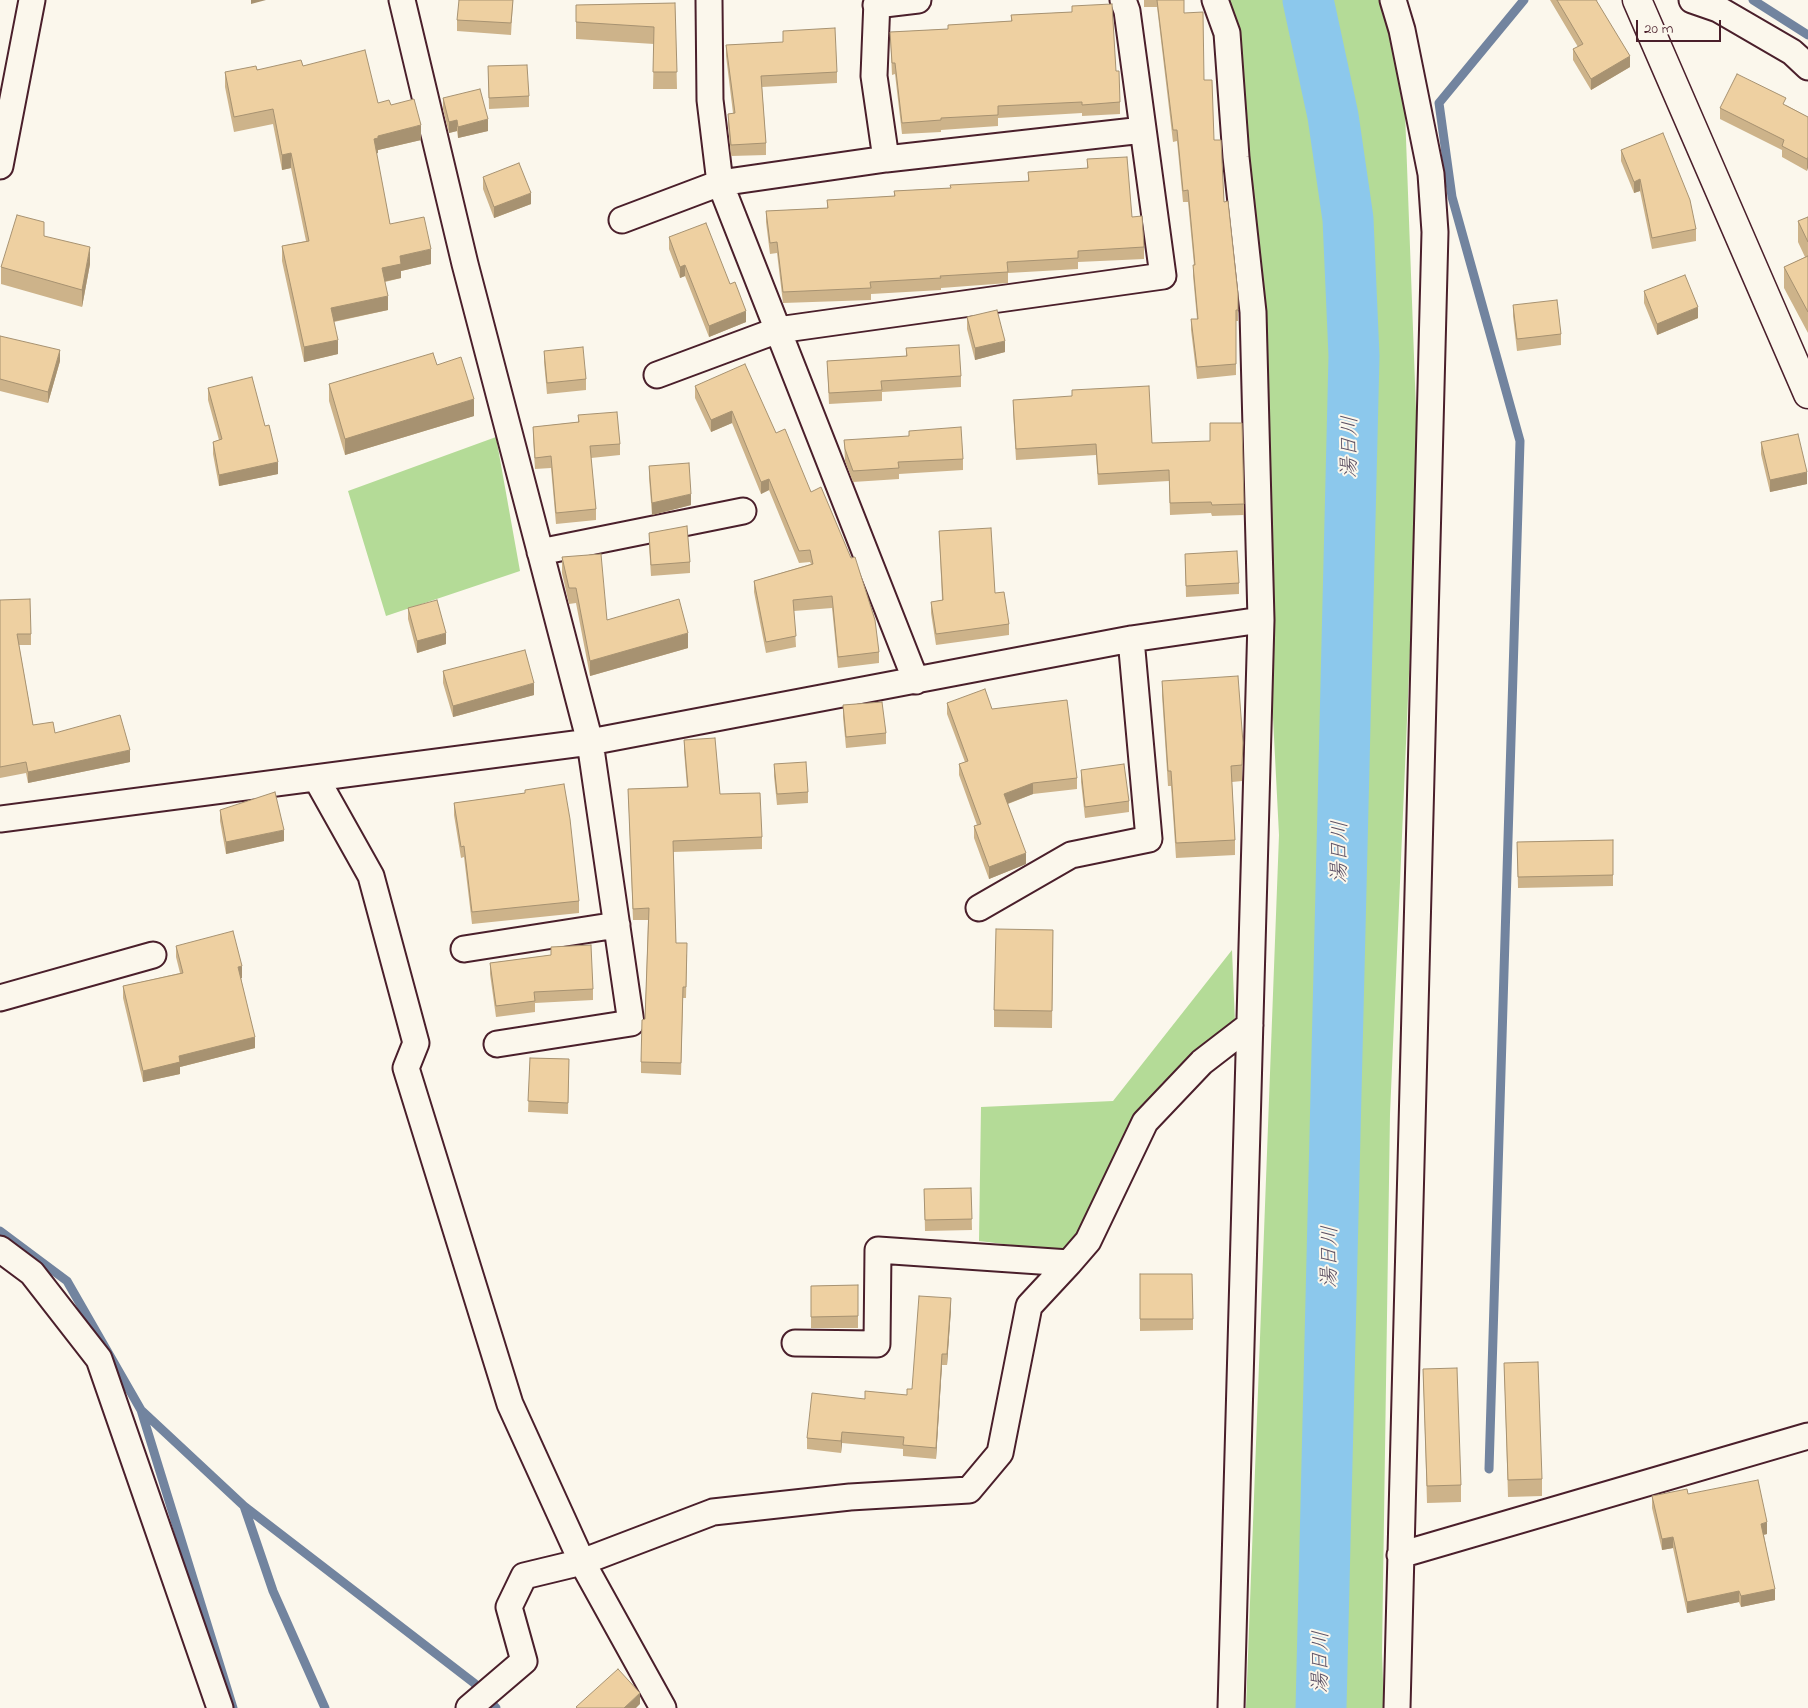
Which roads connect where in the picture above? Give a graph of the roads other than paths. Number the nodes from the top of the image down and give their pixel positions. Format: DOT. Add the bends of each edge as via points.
graph roads {
  1 [pos="32,0"];
  2 [pos="402,0"];
  3 [pos="709,0"];
  4 [pos="918,0"];
  5 [pos="1123,0"];
  6 [pos="1216,0"];
  7 [pos="1393,0"];
  8 [pos="1637,0"];
  9 [pos="1692,0"];
  10 [pos="876,2"];
  11 [pos="1808,67"];
  12 [pos="1143,130"];
  13 [pos="886,159"];
  14 [pos="0,166"];
  15 [pos="720,183"];
  16 [pos="622,220"];
  17 [pos="778,330"];
  18 [pos="657,375"];
  19 [pos="1808,394"];
  20 [pos="743,511"];
  21 [pos="540,552"];
  22 [pos="1261,620"];
  23 [pos="1131,639"];
  24 [pos="916,681"];
  25 [pos="590,742"];
  26 [pos="316,778"];
  27 [pos="0,819"];
  28 [pos="979,908"];
  29 [pos="617,925"];
  30 [pos="464,950"];
  31 [pos="153,955"];
  32 [pos="0,998"];
  33 [pos="1250,1025"];
  34 [pos="498,1044"];
  35 [pos="0,1249"];
  36 [pos="1069,1262"];
  37 [pos="795,1343"];
  38 [pos="1808,1436"];
  39 [pos="1400,1555"];
  40 [pos="582,1562"];
  41 [pos="220,1708"];
  42 [pos="470,1708"];
  43 [pos="663,1708"];
  44 [pos="1232,1708"];
  45 [pos="1397,1708"];
  1 -- 14 [label="street"];
  2 -- 21 [label="street"];
  3 -- 15 [label="street" via="710,100"];
  4 -- 10 [label="street"];
  5 -- 12 [label="street"];
  6 -- 22 [label="street" via="1227,33 1236,157 1253,312"];
  7 -- 39 [label="street" via="1431,174 1435,232"];
  8 -- 19 [label="street"];
  9 -- 11 [label="street" via="1718,9 1792,52"];
  10 -- 13 [label="street" via="874,76"];
  12 -- 13 [label="street"];
  12 -- 17 [label="street" via="1163,276"];
  13 -- 15 [label="street"];
  15 -- 16 [label="street"];
  15 -- 17 [label="street"];
  17 -- 18 [label="street"];
  17 -- 24 [label="street"];
  20 -- 21 [label="street"];
  21 -- 25 [label="street"];
  22 -- 23 [label="street"];
  22 -- 33 [label="street"];
  23 -- 24 [label="street"];
  23 -- 28 [label="street" via="1149,839 1071,855"];
  24 -- 25 [label="street"];
  25 -- 26 [label="street"];
  25 -- 29 [label="street"];
  26 -- 27 [label="street"];
  26 -- 40 [label="street" via="371,876 416,1043 406,1068 510,1404"];
  29 -- 30 [label="street"];
  29 -- 34 [label="street" via="631,1023"];
  31 -- 32 [label="street"];
  33 -- 36 [label="street" via="1202,1062 1145,1122 1088,1241"];
  33 -- 44 [label="street"];
  35 -- 41 [label="street" via="32,1273 99,1359"];
  36 -- 37 [label="street" via="878,1250 877,1344"];
  36 -- 40 [label="street" via="1029,1306 1000,1453 969,1490 850,1497 713,1512"];
  38 -- 39 [label="street"];
  39 -- 45 [label="street"];
  40 -- 42 [label="street" via="524,1576 509,1607 524,1661"];
  40 -- 43 [label="street"];
}
